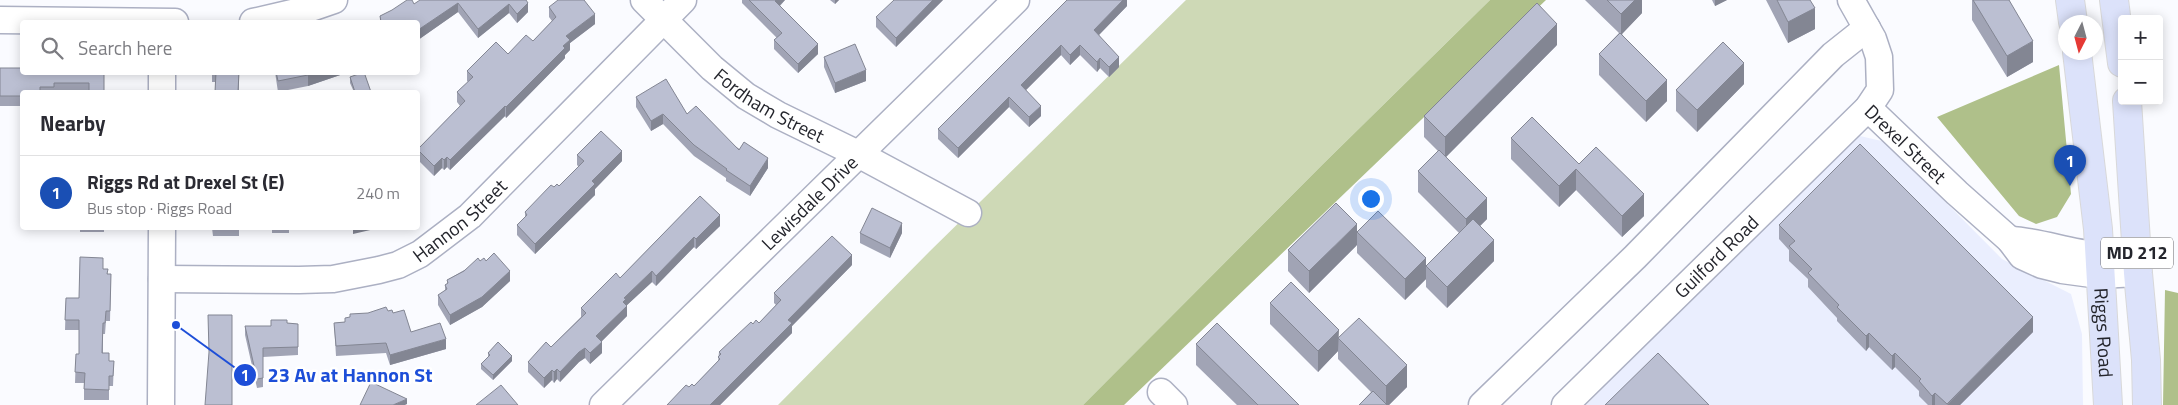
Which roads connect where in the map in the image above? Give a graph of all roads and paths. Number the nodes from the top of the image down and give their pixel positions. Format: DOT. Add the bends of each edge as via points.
graph roads {
  1 [pos="334,0"];
  2 [pos="644,0"];
  3 [pos="683,0"];
  4 [pos="1016,0"];
  5 [pos="1851,0"];
  6 [pos="2070,0"];
  7 [pos="2114,0"];
  8 [pos="2072,15"];
  9 [pos="165,17"];
  10 [pos="663,19"];
  11 [pos="0,20"];
  12 [pos="263,20"];
  13 [pos="1867,28"];
  14 [pos="2078,60"];
  15 [pos="2122,60"];
  16 [pos="162,75"];
  17 [pos="162,90"];
  18 [pos="2126,105"];
  19 [pos="1868,108"];
  20 [pos="860,155"];
  21 [pos="968,213"];
  22 [pos="162,230"];
  23 [pos="2137,263"];
  24 [pos="2099,265"];
  25 [pos="162,279"];
  26 [pos="161,405"];
  27 [pos="602,405"];
  28 [pos="1482,405"];
  29 [pos="1565,405"];
  30 [pos="2108,405"];
  31 [pos="2147,405"];
  1 -- 12 [label="street"];
  2 -- 10 [label="street, Fordham Street"];
  3 -- 10 [label="street, Hannon Street"];
  4 -- 20 [label="street, Lewisdale Drive"];
  5 -- 13 [label="street, Drexel Street"];
  6 -- 8 [label="main road"];
  7 -- 15 [label="main road"];
  9 -- 11 [label="street"];
  10 -- 20 [label="street, Fordham Street" via="712,68 746,96"];
  10 -- 25 [label="street, Hannon Street" via="470,216 420,254 398,265 333,278"];
  13 -- 19 [label="street, Drexel Street" via="1879,57 1880,90"];
  13 -- 28 [label="street" via="1833,55 1634,257"];
  14 -- 24 [label="main road, Riggs Road / MD 212" via="2098,229"];
  16 -- 17 [label="street"];
  18 -- 23 [label="main road, Riggs Road / MD 212"];
  19 -- 24 [label="street, Drexel Street" via="2010,240 2027,240 2061,249"];
  19 -- 29 [label="street, Guilford Road"];
  20 -- 21 [label="street, Fordham Street"];
  20 -- 27 [label="street, Lewisdale Drive"];
  22 -- 25 [label="street"];
  23 -- 24 [label="street, Drexel Street"];
  23 -- 31 [label="main road, Riggs Road / MD 212"];
  24 -- 30 [label="main road, Riggs Road / MD 212"];
  25 -- 26 [label="street"];
}
